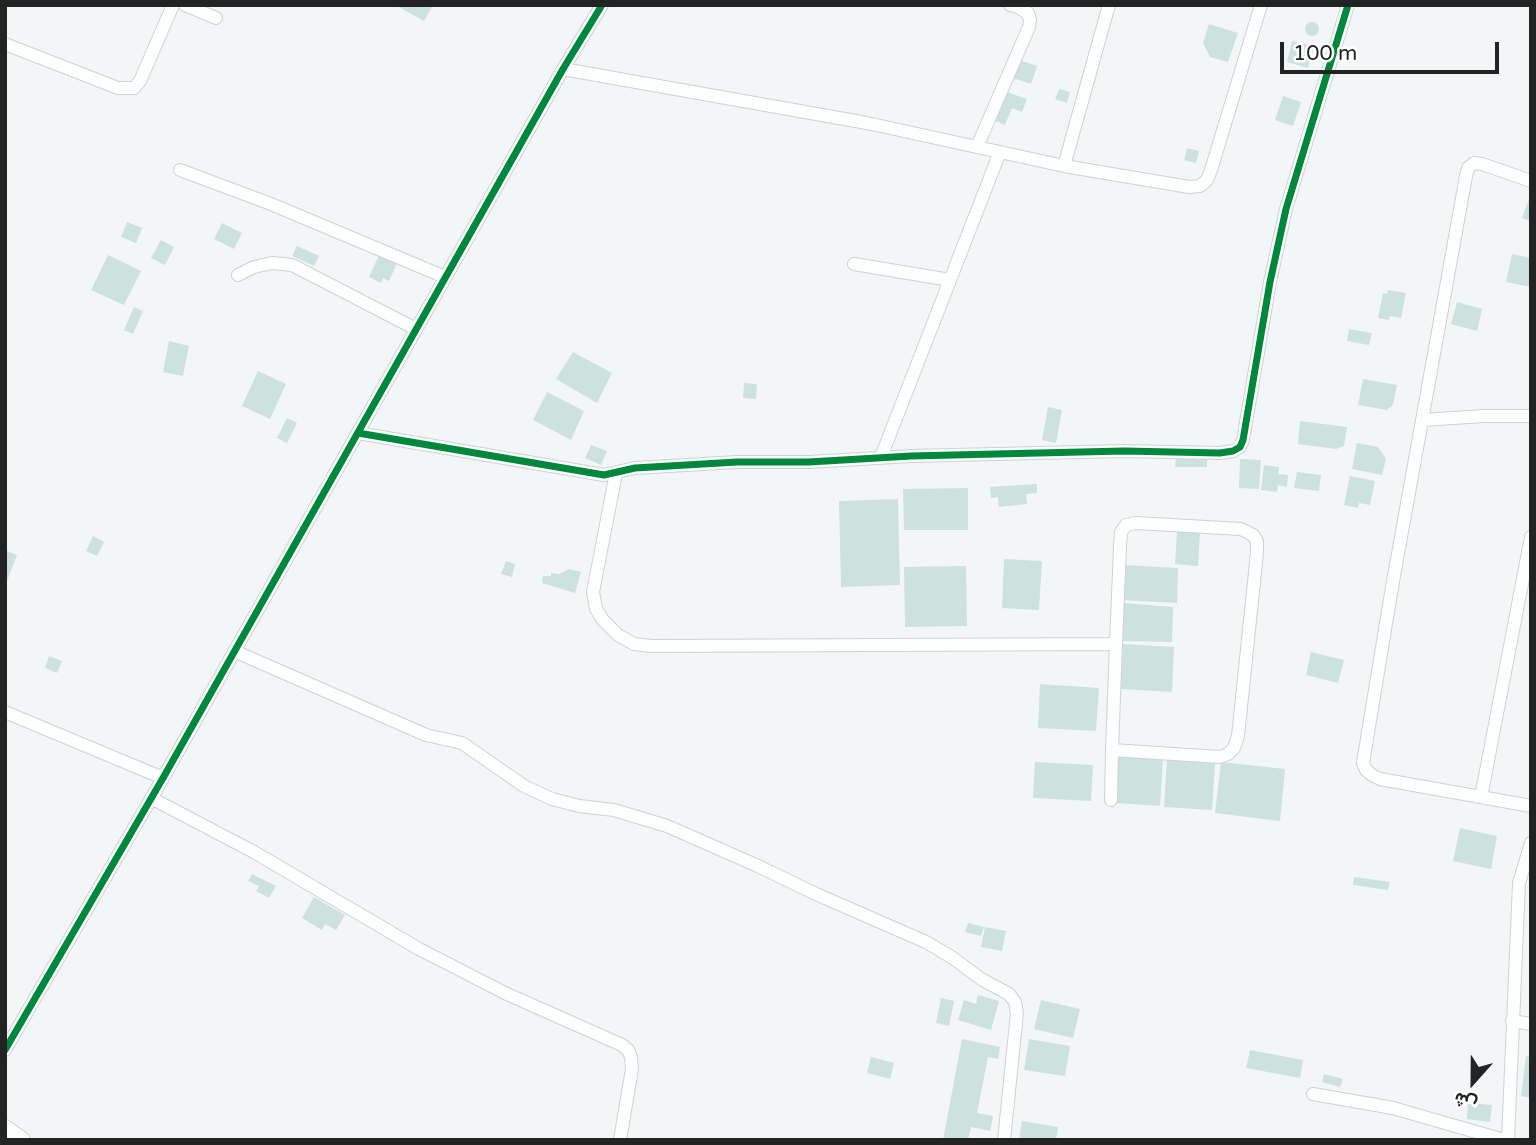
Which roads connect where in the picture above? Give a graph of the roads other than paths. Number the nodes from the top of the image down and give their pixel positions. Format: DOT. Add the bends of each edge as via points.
graph roads {
  1 [pos="173,5"];
  2 [pos="184,5"];
  3 [pos="602,5"];
  4 [pos="1010,5"];
  5 [pos="1109,5"];
  6 [pos="1261,5"];
  7 [pos="1348,5"];
  8 [pos="216,18"];
  9 [pos="5,44"];
  10 [pos="563,69"];
  11 [pos="977,147"];
  12 [pos="1000,152"];
  13 [pos="1064,166"];
  14 [pos="180,170"];
  15 [pos="1531,181"];
  16 [pos="854,264"];
  17 [pos="238,275"];
  18 [pos="445,277"];
  19 [pos="950,280"];
  20 [pos="416,329"];
  21 [pos="1531,416"];
  22 [pos="1422,420"];
  23 [pos="358,433"];
  24 [pos="881,457"];
  25 [pos="616,472"];
  26 [pos="1531,537"];
  27 [pos="1116,644"];
  28 [pos="234,651"];
  29 [pos="5,712"];
  30 [pos="1112,750"];
  31 [pos="163,778"];
  32 [pos="1481,797"];
  33 [pos="151,798"];
  34 [pos="1111,800"];
  35 [pos="1531,806"];
  36 [pos="1531,843"];
  37 [pos="1512,1021"];
  38 [pos="1531,1024"];
  39 [pos="5,1050"];
  40 [pos="1313,1094"];
  41 [pos="5,1128"];
  42 [pos="22,1140"];
  43 [pos="620,1140"];
  44 [pos="1004,1140"];
  45 [pos="1506,1140"];
  1 -- 9 [label="street" via="134,88 118,88"];
  2 -- 8 [label="street"];
  3 -- 10 [label="street"];
  4 -- 11 [label="street" via="1028,13 1029,27"];
  5 -- 13 [label="street"];
  6 -- 13 [label="street" via="1211,170 1200,186"];
  7 -- 24 [label="street" via="1286,209 1240,447 1220,453"];
  10 -- 11 [label="street"];
  10 -- 18 [label="street"];
  11 -- 12 [label="street"];
  12 -- 13 [label="street"];
  12 -- 19 [label="street"];
  14 -- 18 [label="street"];
  15 -- 22 [label="street" via="1482,163 1468,168"];
  16 -- 19 [label="street"];
  17 -- 20 [label="street" via="272,263 292,265"];
  18 -- 20 [label="street"];
  19 -- 24 [label="street"];
  20 -- 23 [label="street"];
  21 -- 22 [label="street"];
  22 -- 32 [label="street" via="1363,763 1380,779"];
  23 -- 25 [label="street" via="584,473"];
  23 -- 28 [label="street"];
  24 -- 25 [label="street" via="737,461"];
  25 -- 27 [label="street" via="593,592 603,620 634,644"];
  26 -- 32 [label="street"];
  27 -- 30 [label="street"];
  27 -- 30 [label="street" via="1121,532 1126,525 1241,529 1253,535 1257,553 1234,748 1220,757"];
  28 -- 31 [label="street"];
  28 -- 44 [label="street" via="426,735 462,743 524,786 552,799 667,826 758,866 926,942 1009,993 1017,1013"];
  29 -- 31 [label="street"];
  30 -- 34 [label="street"];
  31 -- 33 [label="street"];
  32 -- 35 [label="street"];
  33 -- 39 [label="street"];
  33 -- 43 [label="street" via="419,948 622,1045 631,1057 632,1069"];
  36 -- 37 [label="street" via="1519,883"];
  37 -- 38 [label="street"];
  37 -- 45 [label="street"];
  40 -- 45 [label="street" via="1393,1108"];
  41 -- 42 [label="street"];
}
